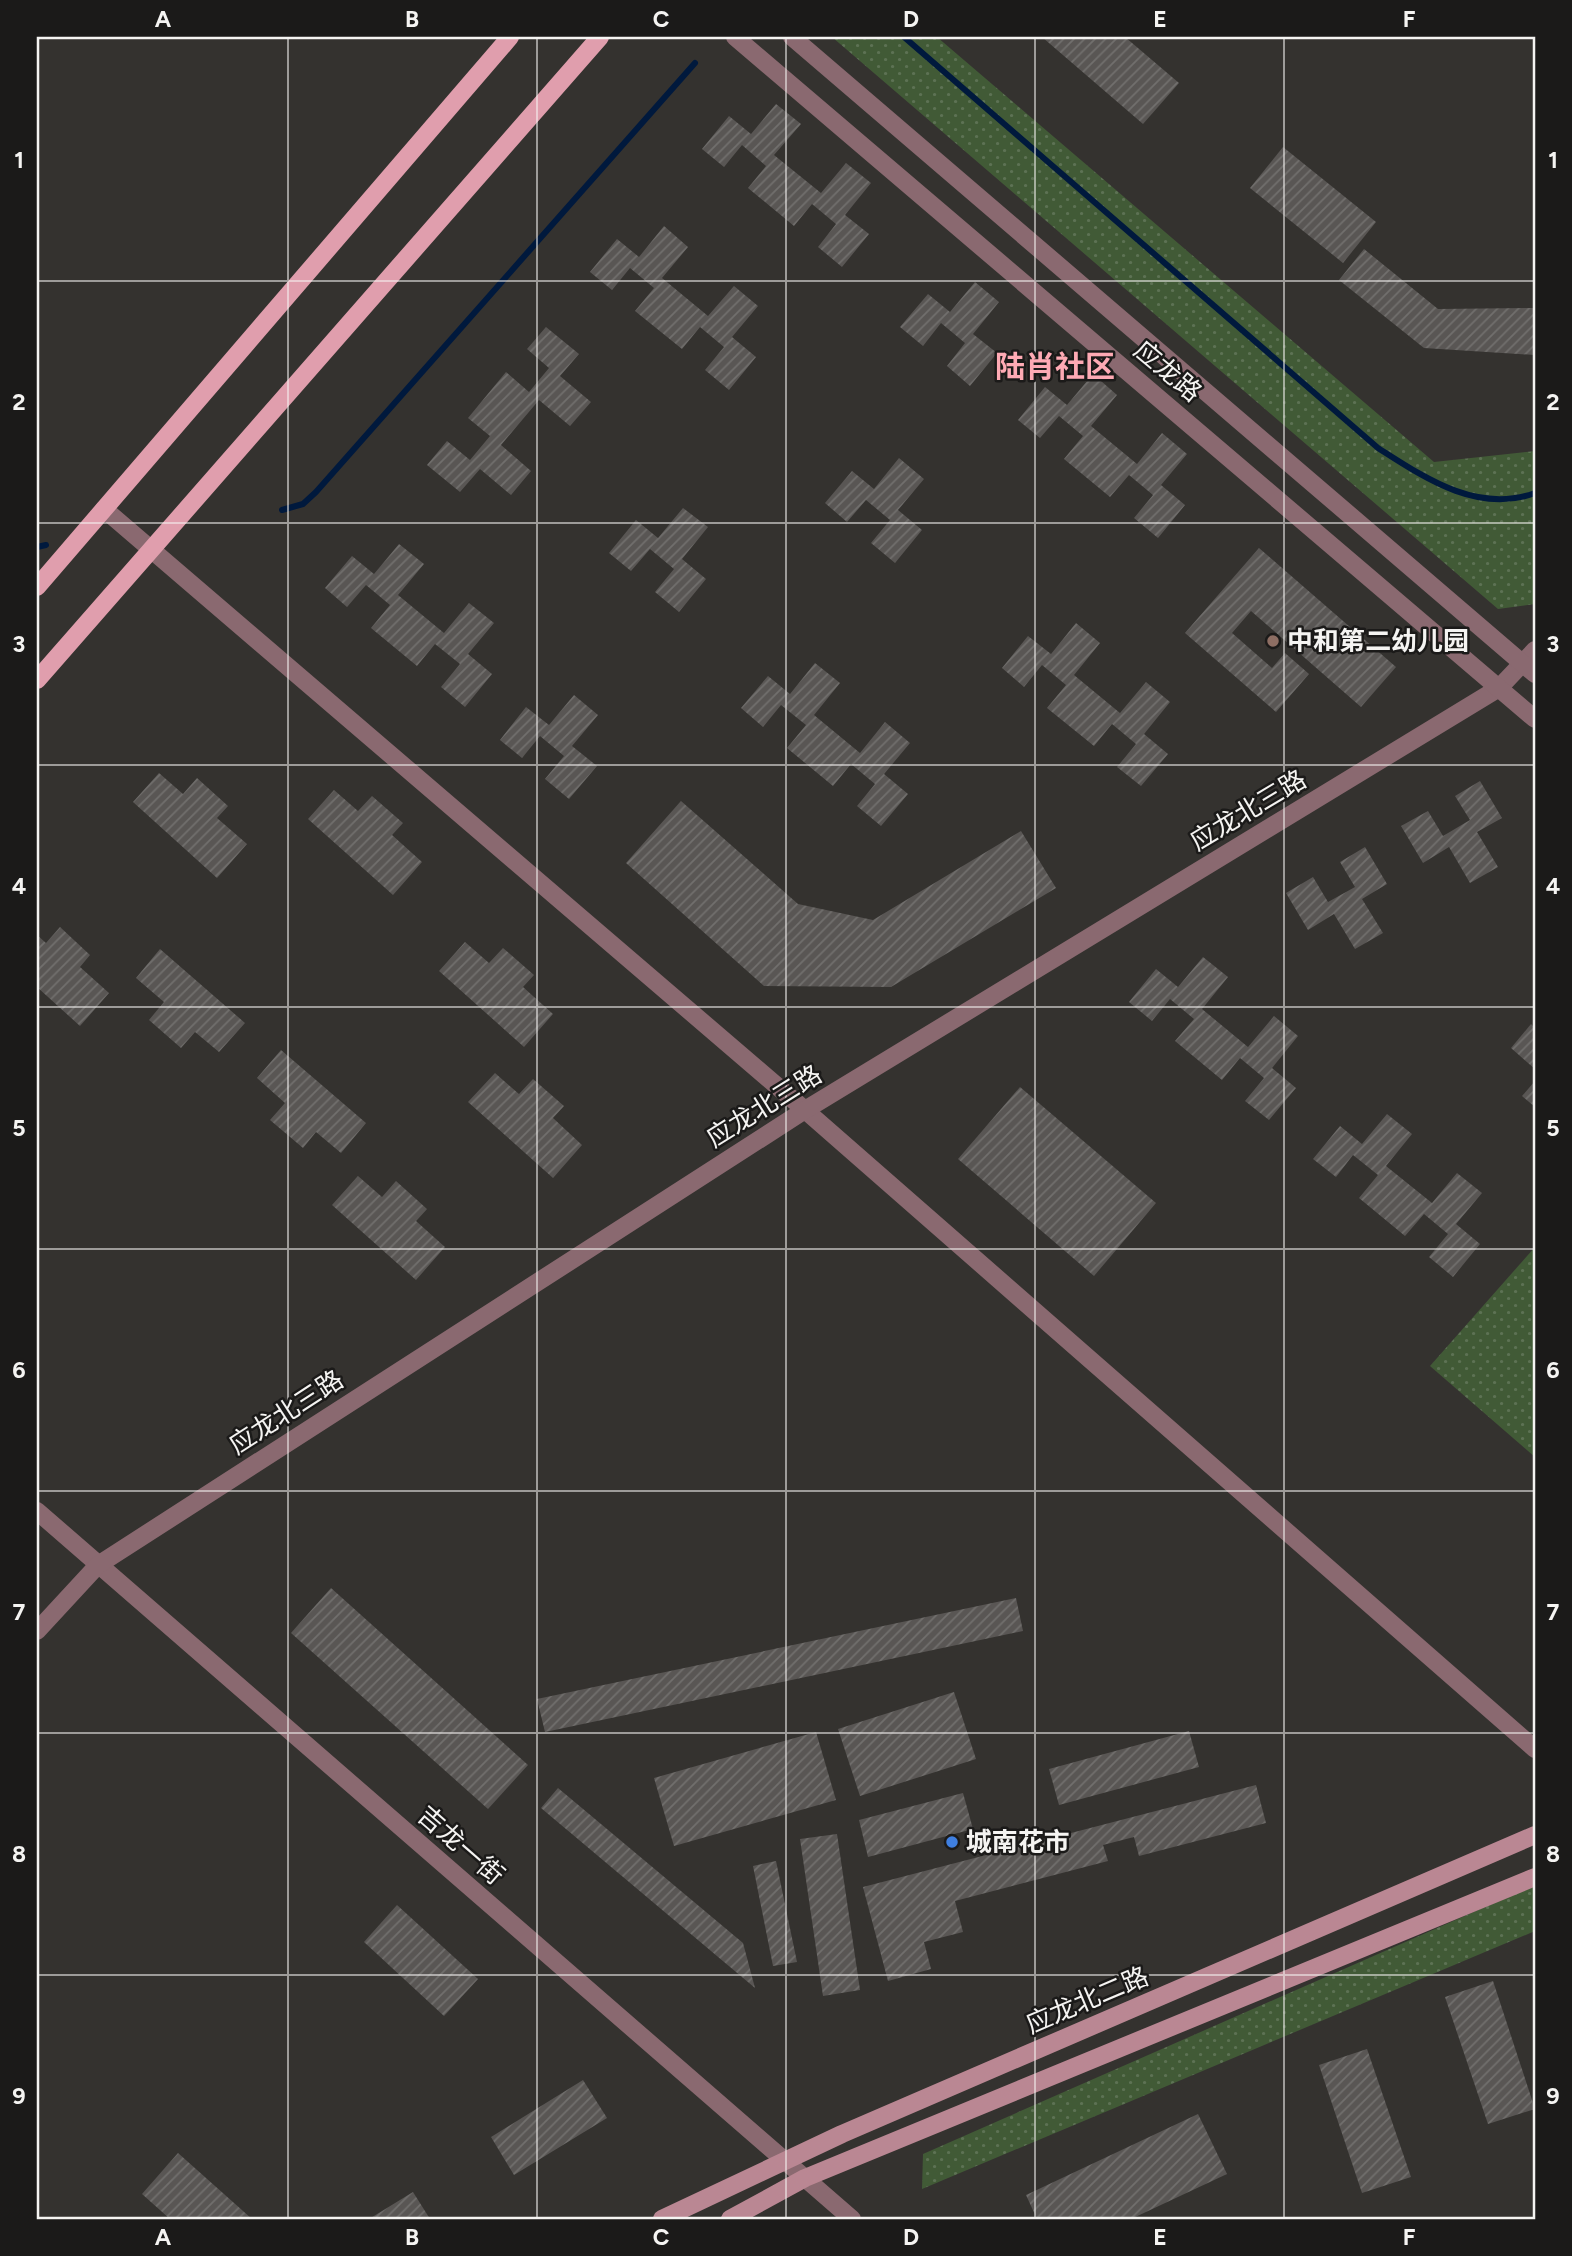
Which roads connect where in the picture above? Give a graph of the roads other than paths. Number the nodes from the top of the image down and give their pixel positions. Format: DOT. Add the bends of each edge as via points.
graph roads {
  1 [pos="510,37"];
  2 [pos="600,37"];
  3 [pos="735,37"];
  4 [pos="792,37"];
  5 [pos="104,509"];
  6 [pos="152,548"];
  7 [pos="37,587"];
  8 [pos="1531,662"];
  9 [pos="37,680"];
  10 [pos="1499,688"];
  11 [pos="1535,719"];
  12 [pos="805,1110"];
  13 [pos="37,1511"];
  14 [pos="99,1565"];
  15 [pos="37,1630"];
  16 [pos="1535,1749"];
  17 [pos="1535,1835"];
  18 [pos="1535,1877"];
  19 [pos="783,2160"];
  20 [pos="804,2178"];
  21 [pos="662,2219"];
  22 [pos="730,2219"];
  23 [pos="852,2219"];
  1 -- 5 [label="main road"];
  2 -- 6 [label="main road"];
  3 -- 10 [label="street, 应龙路"];
  4 -- 8 [label="street, 应龙路"];
  5 -- 6 [label="street"];
  5 -- 7 [label="main road"];
  6 -- 9 [label="main road"];
  6 -- 12 [label="street"];
  8 -- 10 [label="street, 应龙北三路"];
  10 -- 11 [label="street, 应龙路"];
  10 -- 12 [label="street, 应龙北三路"];
  12 -- 14 [label="street, 应龙北三路"];
  12 -- 16 [label="street"];
  13 -- 14 [label="street, 吉龙一街"];
  14 -- 15 [label="street, 应龙北三路"];
  14 -- 19 [label="street, 吉龙一街"];
  17 -- 19 [label="main road, 应龙北二路"];
  18 -- 20 [label="main road"];
  19 -- 20 [label="street, 吉龙一街"];
  19 -- 21 [label="main road, 应龙北二路"];
  20 -- 22 [label="main road"];
  20 -- 23 [label="street, 吉龙一街"];
}
